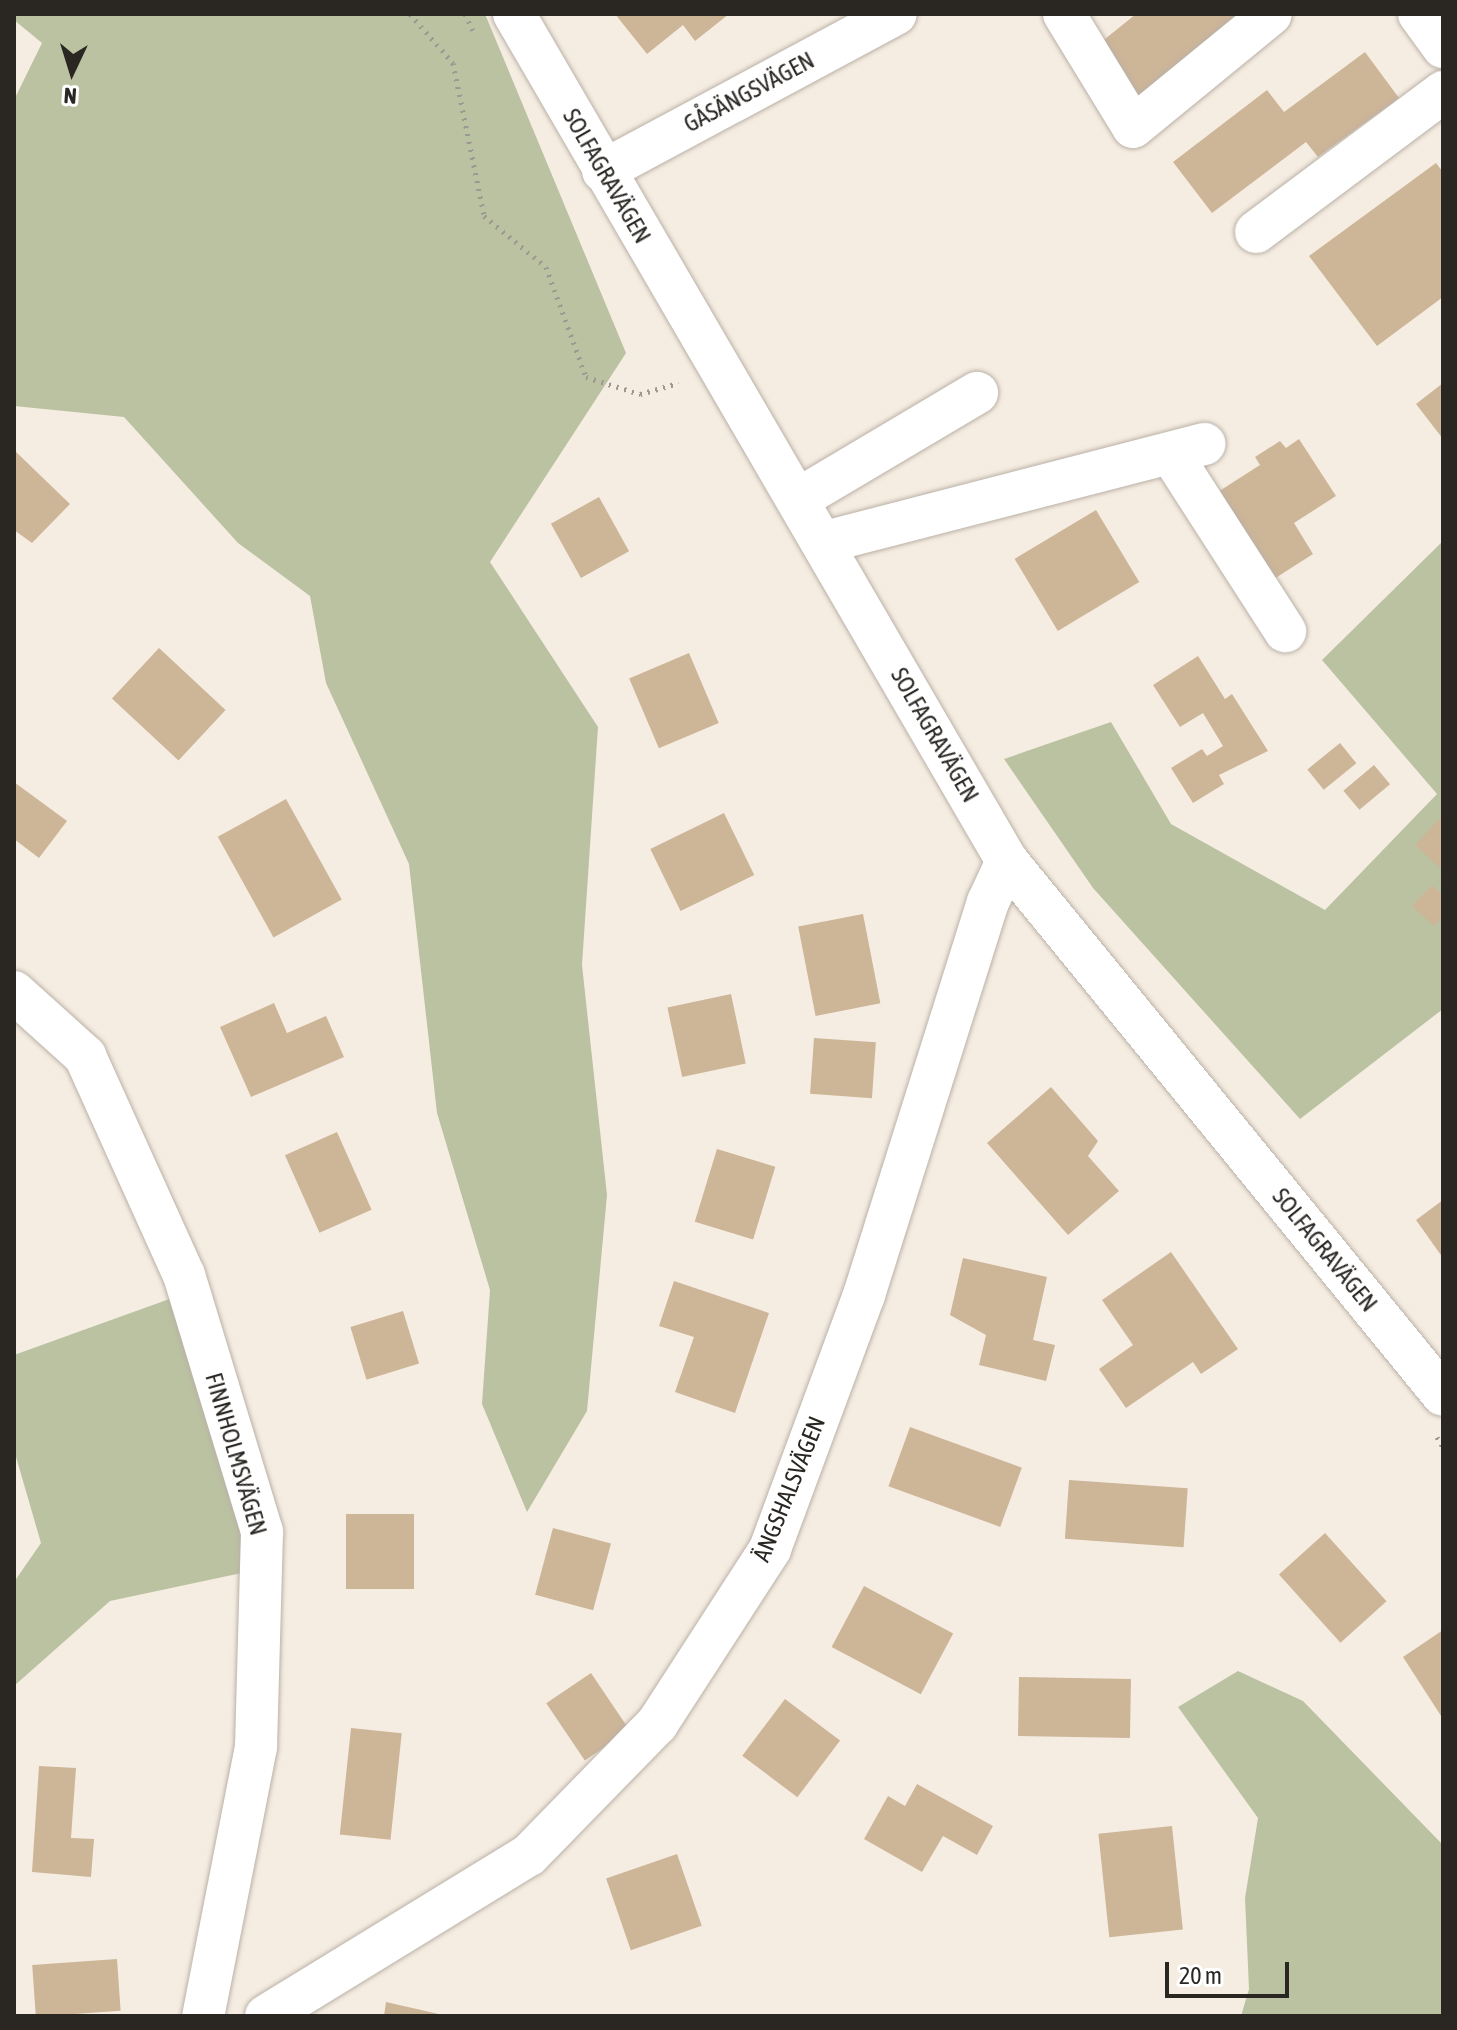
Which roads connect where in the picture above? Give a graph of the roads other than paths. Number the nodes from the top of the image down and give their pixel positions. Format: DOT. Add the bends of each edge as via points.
graph roads {
  1 [pos="514,14"];
  2 [pos="896,14"];
  3 [pos="1064,14"];
  4 [pos="1271,14"];
  5 [pos="1419,14"];
  6 [pos="1443,47"];
  7 [pos="1443,92"];
  8 [pos="603,171"];
  9 [pos="1256,232"];
  10 [pos="977,393"];
  11 [pos="800,498"];
  12 [pos="825,542"];
  13 [pos="1285,631"];
  14 [pos="1007,861"];
  15 [pos="14,992"];
  16 [pos="1438,1380"];
  17 [pos="203,2016"];
  18 [pos="266,2016"];
  1 -- 8 [label="street, SOLFAGRAVÄGEN"];
  2 -- 8 [label="street, GÅSÄNGSVÄGEN"];
  3 -- 4 [label="street" via="1133,127"];
  5 -- 6 [label="street"];
  7 -- 9 [label="street"];
  8 -- 11 [label="street, SOLFAGRAVÄGEN"];
  10 -- 11 [label="street"];
  11 -- 12 [label="street, SOLFAGRAVÄGEN"];
  12 -- 13 [label="street" via="1188,449"];
  12 -- 14 [label="street, SOLFAGRAVÄGEN"];
  14 -- 16 [label="street, SOLFAGRAVÄGEN"];
  14 -- 18 [label="street, ÄNGSHALSVÄGEN" via="988,902 858,1309 770,1549 740,1596 657,1724 529,1855"];
  15 -- 17 [label="street, FINNHOLMSVÄGEN" via="85,1056 184,1275 262,1532 256,1747"];
}
